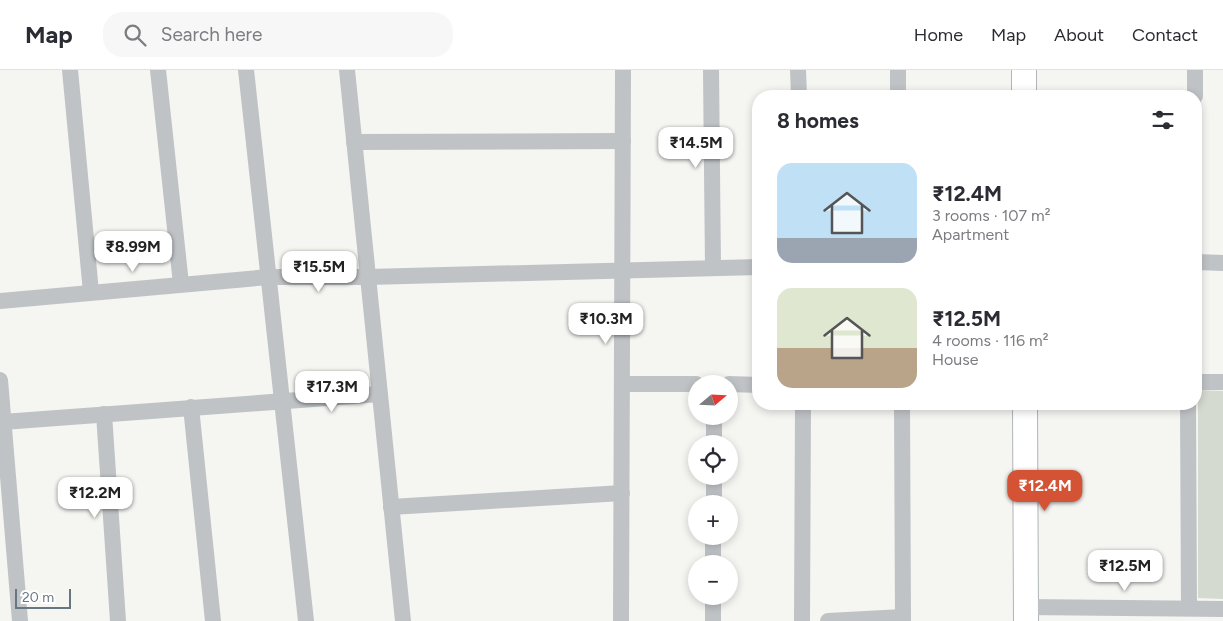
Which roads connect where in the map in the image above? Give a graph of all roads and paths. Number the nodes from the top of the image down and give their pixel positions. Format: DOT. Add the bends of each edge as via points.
graph roads {
  1 [pos="70,70"];
  2 [pos="158,70"];
  3 [pos="246,70"];
  4 [pos="347,70"];
  5 [pos="623,70"];
  6 [pos="711,70"];
  7 [pos="798,70"];
  8 [pos="898,70"];
  9 [pos="1024,70"];
  10 [pos="1195,70"];
  11 [pos="800,90"];
  12 [pos="898,90"];
  13 [pos="1024,90"];
  14 [pos="1195,90"];
  15 [pos="623,141"];
  16 [pos="354,142"];
  17 [pos="1202,262"];
  18 [pos="1223,263"];
  19 [pos="752,267"];
  20 [pos="713,268"];
  21 [pos="622,270"];
  22 [pos="269,277"];
  23 [pos="368,277"];
  24 [pos="181,284"];
  25 [pos="91,292"];
  26 [pos="0,301"];
  27 [pos="0,380"];
  28 [pos="1202,382"];
  29 [pos="1223,382"];
  30 [pos="622,384"];
  31 [pos="688,384"];
  32 [pos="738,384"];
  33 [pos="752,384"];
  34 [pos="380,394"];
  35 [pos="282,400"];
  36 [pos="191,408"];
  37 [pos="803,410"];
  38 [pos="902,410"];
  39 [pos="1025,410"];
  40 [pos="1188,410"];
  41 [pos="104,414"];
  42 [pos="3,422"];
  43 [pos="622,493"];
  44 [pos="392,507"];
  45 [pos="713,605"];
  46 [pos="1189,608"];
  47 [pos="1223,609"];
  48 [pos="1026,614"];
  49 [pos="904,619"];
  50 [pos="20,621"];
  51 [pos="118,621"];
  52 [pos="213,621"];
  53 [pos="306,621"];
  54 [pos="403,621"];
  55 [pos="621,621"];
  56 [pos="713,621"];
  57 [pos="802,621"];
  58 [pos="828,621"];
  1 -- 25 [label="street"];
  2 -- 24 [label="street"];
  3 -- 22 [label="street"];
  4 -- 16 [label="street"];
  5 -- 15 [label="street"];
  6 -- 20 [label="street"];
  7 -- 11 [label="street"];
  8 -- 12 [label="street"];
  9 -- 13 [label="street"];
  10 -- 14 [label="street"];
  15 -- 16 [label="street"];
  15 -- 21 [label="street"];
  16 -- 23 [label="street"];
  17 -- 18 [label="street"];
  19 -- 20 [label="street"];
  20 -- 21 [label="street"];
  21 -- 23 [label="street"];
  21 -- 30 [label="street"];
  22 -- 23 [label="street"];
  22 -- 24 [label="street"];
  22 -- 35 [label="street"];
  23 -- 34 [label="street"];
  24 -- 25 [label="street"];
  25 -- 26 [label="street"];
  27 -- 42 [label="street"];
  28 -- 29 [label="street"];
  30 -- 31 [label="street"];
  30 -- 43 [label="street"];
  32 -- 33 [label="street"];
  34 -- 35 [label="street"];
  34 -- 44 [label="street"];
  35 -- 36 [label="street"];
  35 -- 53 [label="street"];
  36 -- 41 [label="street"];
  36 -- 52 [label="street"];
  37 -- 57 [label="street"];
  38 -- 49 [label="street"];
  39 -- 48 [label="street"];
  40 -- 46 [label="street"];
  41 -- 42 [label="street"];
  41 -- 51 [label="street"];
  42 -- 50 [label="street"];
  43 -- 44 [label="street"];
  43 -- 55 [label="street"];
  44 -- 54 [label="street"];
  45 -- 56 [label="street"];
  46 -- 47 [label="street"];
  46 -- 48 [label="street"];
  49 -- 58 [label="street"];
}
